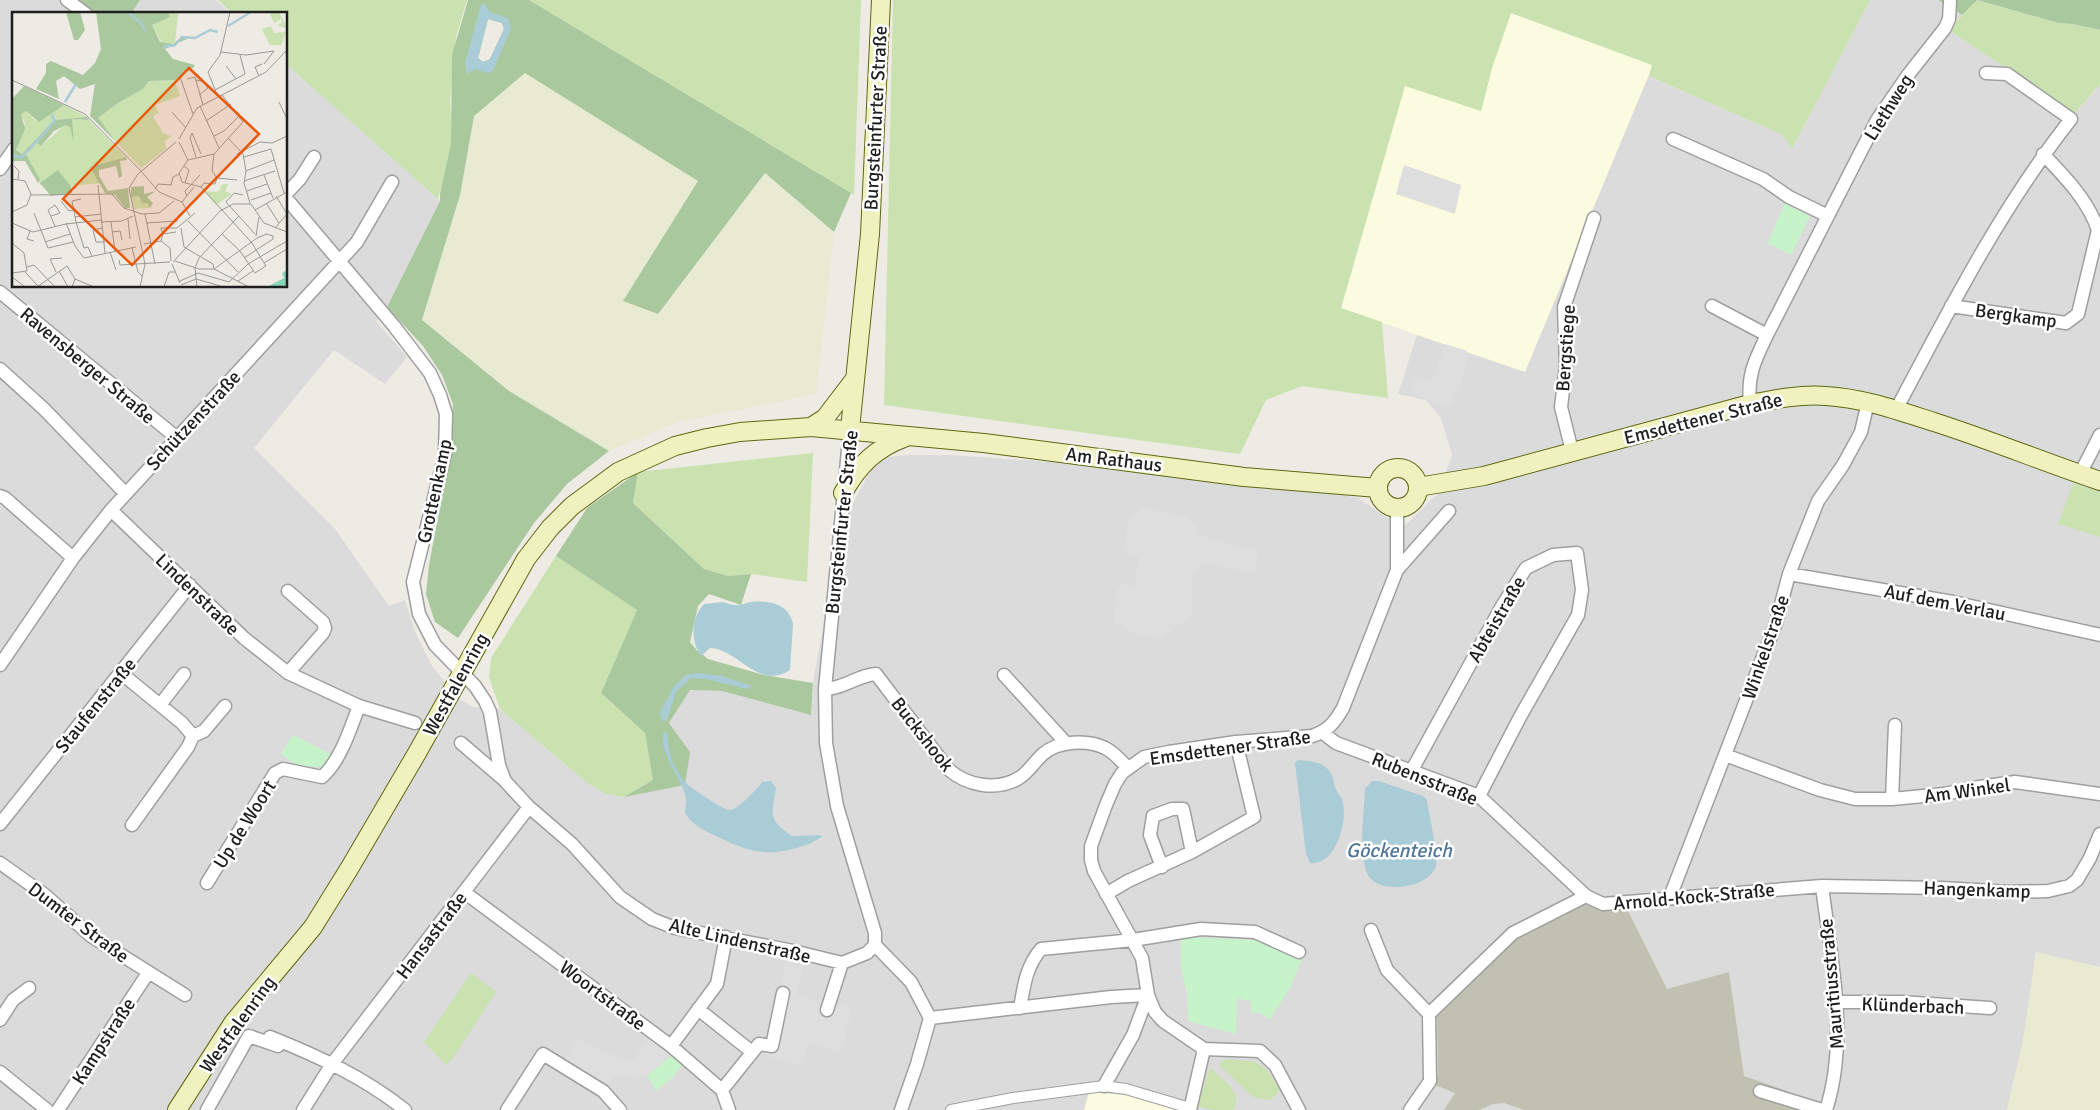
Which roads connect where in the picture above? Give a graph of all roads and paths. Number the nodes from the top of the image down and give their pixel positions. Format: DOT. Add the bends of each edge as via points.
graph roads {
  1 [pos="67,0"];
  2 [pos="881,0"];
  3 [pos="1950,2"];
  4 [pos="83,12"];
  5 [pos="1986,73"];
  6 [pos="1673,139"];
  7 [pos="12,152"];
  8 [pos="2043,154"];
  9 [pos="314,157"];
  10 [pos="0,169"];
  11 [pos="392,182"];
  12 [pos="288,192"];
  13 [pos="288,200"];
  14 [pos="1828,216"];
  15 [pos="1594,218"];
  16 [pos="339,261"];
  17 [pos="0,292"];
  18 [pos="1712,306"];
  19 [pos="1951,306"];
  20 [pos="1767,335"];
  21 [pos="0,368"];
  22 [pos="854,379"];
  23 [pos="1868,402"];
  24 [pos="1750,404"];
  25 [pos="1896,410"];
  26 [pos="811,427"];
  27 [pos="850,430"];
  28 [pos="2100,435"];
  29 [pos="909,436"];
  30 [pos="176,438"];
  31 [pos="1572,451"];
  32 [pos="2080,474"];
  33 [pos="2100,481"];
  34 [pos="1418,487"];
  35 [pos="1378,488"];
  36 [pos="843,492"];
  37 [pos="126,494"];
  38 [pos="0,496"];
  39 [pos="1397,508"];
  40 [pos="112,510"];
  41 [pos="1449,510"];
  42 [pos="72,558"];
  43 [pos="1397,570"];
  44 [pos="1790,574"];
  45 [pos="190,585"];
  46 [pos="288,591"];
  47 [pos="2100,635"];
  48 [pos="0,665"];
  49 [pos="461,672"];
  50 [pos="121,673"];
  51 [pos="288,673"];
  52 [pos="184,674"];
  53 [pos="1004,675"];
  54 [pos="825,689"];
  55 [pos="160,706"];
  56 [pos="225,706"];
  57 [pos="359,706"];
  58 [pos="415,723"];
  59 [pos="1895,725"];
  60 [pos="1323,733"];
  61 [pos="193,736"];
  62 [pos="461,742"];
  63 [pos="1065,742"];
  64 [pos="1236,742"];
  65 [pos="1725,755"];
  66 [pos="1128,768"];
  67 [pos="1412,770"];
  68 [pos="505,781"];
  69 [pos="2100,794"];
  70 [pos="1478,796"];
  71 [pos="1892,799"];
  72 [pos="529,806"];
  73 [pos="0,824"];
  74 [pos="132,825"];
  75 [pos="2100,834"];
  76 [pos="1192,852"];
  77 [pos="0,863"];
  78 [pos="1162,866"];
  79 [pos="207,884"];
  80 [pos="1822,886"];
  81 [pos="464,892"];
  82 [pos="1106,894"];
  83 [pos="1586,896"];
  84 [pos="1670,897"];
  85 [pos="1372,930"];
  86 [pos="726,937"];
  87 [pos="1133,940"];
  88 [pos="875,945"];
  89 [pos="1300,952"];
  90 [pos="842,963"];
  91 [pos="148,973"];
  92 [pos="29,988"];
  93 [pos="783,993"];
  94 [pos="185,995"];
  95 [pos="1148,996"];
  96 [pos="1835,1002"];
  97 [pos="1020,1008"];
  98 [pos="1990,1008"];
  99 [pos="698,1009"];
  100 [pos="827,1010"];
  101 [pos="1428,1014"];
  102 [pos="930,1018"];
  103 [pos="0,1020"];
  104 [pos="270,1037"];
  105 [pos="285,1043"];
  106 [pos="671,1046"];
  107 [pos="1204,1049"];
  108 [pos="752,1052"];
  109 [pos="332,1064"];
  110 [pos="0,1072"];
  111 [pos="1104,1086"];
  112 [pos="722,1090"];
  113 [pos="1760,1091"];
  114 [pos="1190,1109"];
  115 [pos="47,1110"];
  116 [pos="58,1110"];
  117 [pos="177,1110"];
  118 [pos="206,1110"];
  119 [pos="303,1110"];
  120 [pos="405,1110"];
  121 [pos="507,1110"];
  122 [pos="620,1110"];
  123 [pos="729,1110"];
  124 [pos="901,1110"];
  125 [pos="951,1110"];
  126 [pos="1299,1110"];
  127 [pos="1410,1110"];
  128 [pos="1822,1110"];
  129 [pos="1826,1110"];
  1 -- 4 [label="street"];
  2 -- 22 [label="main road, Burgsteinfurter Straße" via="870,234"];
  3 -- 14 [label="street, Liethweg" via="1945,28 1877,120"];
  5 -- 8 [label="street, Bergkamp" via="2007,74 2071,119"];
  6 -- 14 [label="street" via="1764,179 1789,197"];
  7 -- 10 [label="street"];
  8 -- 19 [label="street, Bergkamp"];
  8 -- 19 [label="street, Bergkamp" via="2082,198 2098,230 2078,314 2066,323"];
  9 -- 12 [label="street"];
  11 -- 16 [label="street, Schützenstraße" via="357,242"];
  13 -- 16 [label="street, Grottenkamp"];
  14 -- 20 [label="street, Liethweg"];
  15 -- 31 [label="street, Bergstiege" via="1564,307 1566,366 1561,407"];
  16 -- 30 [label="street, Schützenstraße"];
  16 -- 49 [label="street, Grottenkamp" via="430,373 446,414 445,454 413,582 419,614 435,645"];
  17 -- 30 [label="street, Ravensberger Straße"];
  18 -- 20 [label="street"];
  19 -- 25 [label="street, Bergkamp"];
  20 -- 24 [label="street, Liethweg" via="1748,386"];
  21 -- 37 [label="street"];
  22 -- 26 [label="main road" via="825,418"];
  22 -- 27 [label="main road, Burgsteinfurter Straße"];
  23 -- 24 [label="main road, Emsdettener Straße" via="1827,396 1785,397"];
  23 -- 25 [label="main road, Emsdettener Straße"];
  23 -- 44 [label="street, Winkelstraße" via="1861,432 1818,501"];
  24 -- 31 [label="main road, Emsdettener Straße"];
  25 -- 32 [label="main road, Emsdettener Straße"];
  26 -- 27 [label="main road, Westfalenring"];
  26 -- 49 [label="main road, Westfalenring" via="740,432 708,438 675,446 618,472 572,506 550,528 507,590"];
  27 -- 29 [label="main road, Am Rathaus"];
  27 -- 36 [label="street, Burgsteinfurter Straße"];
  28 -- 32 [label="street"];
  29 -- 35 [label="main road, Am Rathaus" via="1244,476"];
  29 -- 36 [label="main road" via="887,444 871,455"];
  30 -- 37 [label="street, Schützenstraße"];
  31 -- 34 [label="main road, Emsdettener Straße" via="1484,476"];
  32 -- 33 [label="main road, Emsdettener Straße"];
  34 -- 35 [label="main road" via="1412,474 1398,468 1384,474"];
  34 -- 39 [label="main road" via="1413,502"];
  35 -- 39 [label="main road" via="1384,502"];
  36 -- 54 [label="street, Burgsteinfurter Straße"];
  37 -- 40 [label="street, Schützenstraße"];
  38 -- 42 [label="street"];
  39 -- 43 [label="street, Emsdettener Straße"];
  40 -- 42 [label="street, Schützenstraße"];
  40 -- 45 [label="street, Lindenstraße"];
  41 -- 43 [label="street, Emsdettener Straße"];
  42 -- 48 [label="street, Schützenstraße"];
  43 -- 60 [label="street, Emsdettener Straße" via="1343,708"];
  44 -- 47 [label="street, Auf dem Verlau" via="1953,602"];
  44 -- 65 [label="street, Winkelstraße" via="1776,623"];
  45 -- 50 [label="street, Staufenstraße"];
  45 -- 51 [label="street, Lindenstraße" via="244,638"];
  46 -- 51 [label="street" via="325,628"];
  49 -- 68 [label="street, Alte Lindenstraße" via="475,686 490,712"];
  49 -- 117 [label="main road, Westfalenring" via="313,927 233,1024"];
  50 -- 55 [label="street"];
  50 -- 73 [label="street, Staufenstraße"];
  51 -- 57 [label="street, Lindenstraße"];
  52 -- 55 [label="street"];
  53 -- 63 [label="street"];
  54 -- 63 [label="street, Buckshook" via="876,674 948,769 962,780 979,784 1002,785 1020,778 1044,753"];
  54 -- 88 [label="street, Burgsteinfurter Straße" via="826,742 837,806 875,933"];
  55 -- 61 [label="street"];
  56 -- 61 [label="street" via="204,731"];
  57 -- 58 [label="street, Lindenstraße"];
  57 -- 79 [label="street, Up de Woort" via="350,732 330,770 322,777 283,769 275,773"];
  59 -- 71 [label="street"];
  60 -- 64 [label="street, Emsdettener Straße"];
  60 -- 67 [label="street, Rubensstraße" via="1336,743"];
  61 -- 74 [label="street"];
  62 -- 68 [label="street, Alte Lindenstraße"];
  63 -- 66 [label="street" via="1105,748"];
  64 -- 66 [label="street, Emsdettener Straße" via="1152,755"];
  64 -- 76 [label="street" via="1254,817"];
  65 -- 71 [label="street, Am Winkel" via="1820,790 1855,799"];
  65 -- 84 [label="street, Winkelstraße"];
  66 -- 82 [label="street, Emsdettener Straße" via="1115,784 1091,846 1094,871"];
  67 -- 70 [label="street, Rubensstraße"];
  67 -- 70 [label="street, Abteistraße" via="1526,568 1553,555 1577,553 1582,590 1578,615"];
  68 -- 72 [label="street, Alte Lindenstraße"];
  69 -- 71 [label="street, Am Winkel" via="2015,782"];
  70 -- 83 [label="street, Rubensstraße"];
  72 -- 81 [label="street, Hansastraße"];
  72 -- 86 [label="street, Alte Lindenstraße" via="572,844 620,897 652,919 675,928"];
  75 -- 80 [label="street, Hangenkamp" via="2083,872 2069,886 2060,889 2009,892"];
  76 -- 78 [label="street"];
  76 -- 78 [label="street" via="1183,809 1153,816 1150,835"];
  77 -- 91 [label="street, Dumter Straße" via="45,895 92,936"];
  78 -- 82 [label="street"];
  80 -- 84 [label="street, Arnold-Kock-Straße"];
  80 -- 96 [label="street, Mauritiusstraße"];
  81 -- 106 [label="street, Woortstraße"];
  81 -- 109 [label="street, Hansastraße"];
  82 -- 87 [label="street, Emsdettener Straße"];
  83 -- 84 [label="street, Arnold-Kock-Straße" via="1603,904"];
  83 -- 101 [label="street, Arnold-Kock-Straße" via="1513,933"];
  85 -- 101 [label="street" via="1386,970"];
  86 -- 90 [label="street, Alte Lindenstraße"];
  86 -- 99 [label="street" via="717,984"];
  87 -- 89 [label="street" via="1201,929 1255,932"];
  87 -- 95 [label="street, Emsdettener Straße" via="1142,958"];
  87 -- 97 [label="street" via="1042,949 1026,972"];
  88 -- 90 [label="street" via="868,953"];
  88 -- 102 [label="street" via="911,982"];
  90 -- 100 [label="street"];
  91 -- 94 [label="street, Dumter Straße"];
  91 -- 116 [label="street, Kampstraße"];
  92 -- 103 [label="street" via="13,1000"];
  93 -- 108 [label="street" via="772,1046 759,1044"];
  95 -- 97 [label="street"];
  95 -- 107 [label="street" via="1162,1021"];
  95 -- 111 [label="street" via="1133,1035"];
  96 -- 98 [label="street, Klünderbach" via="1901,1002"];
  96 -- 129 [label="street, Mauritiusstraße" via="1838,1056 1834,1086"];
  97 -- 102 [label="street"];
  99 -- 106 [label="street"];
  99 -- 108 [label="street"];
  101 -- 127 [label="street" via="1430,1081"];
  102 -- 124 [label="street"];
  104 -- 105 [label="street"];
  105 -- 109 [label="street"];
  105 -- 118 [label="street" via="277,1047 249,1036"];
  106 -- 112 [label="street, Woortstraße"];
  107 -- 114 [label="street"];
  107 -- 126 [label="street" via="1260,1051 1274,1065"];
  108 -- 112 [label="street"];
  109 -- 119 [label="street, Hansastraße"];
  109 -- 120 [label="street" via="383,1092"];
  110 -- 115 [label="street"];
  111 -- 114 [label="street" via="1126,1089"];
  111 -- 125 [label="street" via="1047,1092"];
  112 -- 123 [label="street, Woortstraße"];
  113 -- 128 [label="street"];
  121 -- 122 [label="street" via="543,1054 603,1091"];
}
